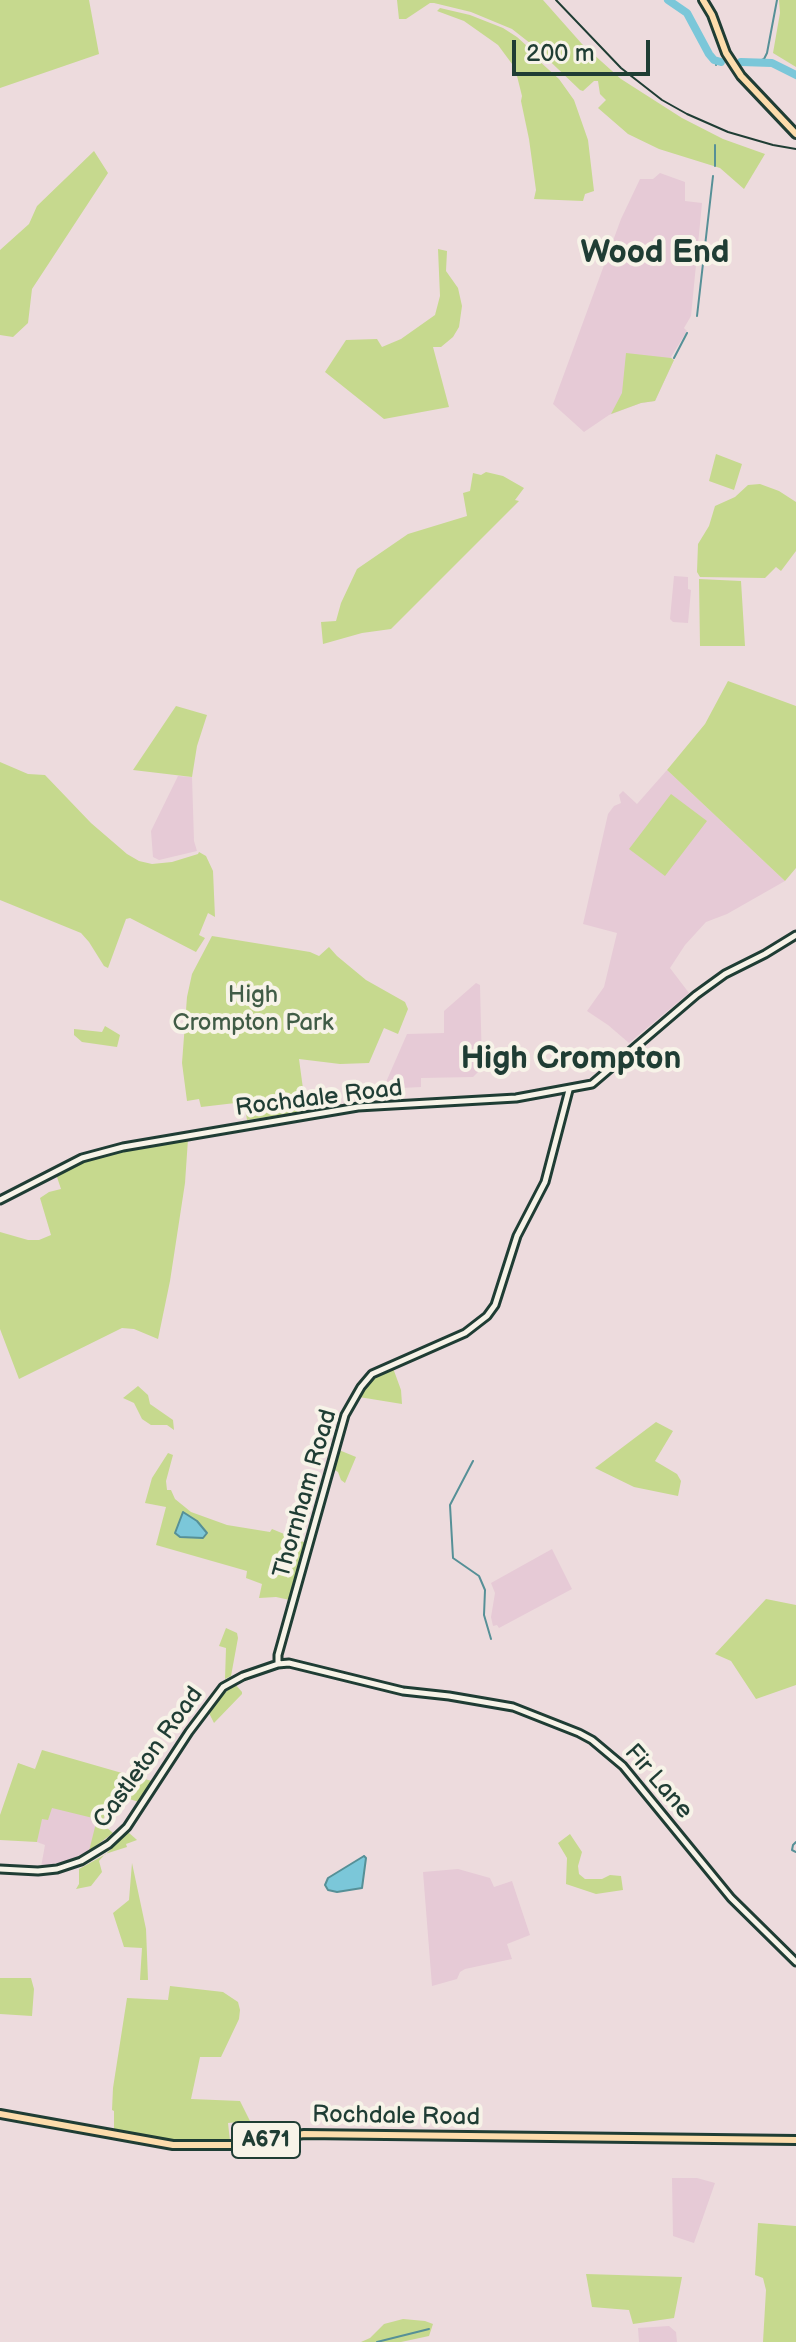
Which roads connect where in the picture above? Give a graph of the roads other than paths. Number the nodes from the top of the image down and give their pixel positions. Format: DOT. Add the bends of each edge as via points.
graph roads {
  1 [pos="703,0"];
  2 [pos="796,134"];
  3 [pos="796,935"];
  4 [pos="569,1090"];
  5 [pos="0,1200"];
  6 [pos="278,1664"];
  7 [pos="0,1869"];
  8 [pos="796,1962"];
  9 [pos="0,2114"];
  10 [pos="796,2140"];
  1 -- 2 [label="main road" via="733,65"];
  3 -- 4 [label="street, Rochdale Road" via="705,988 592,1084"];
  4 -- 5 [label="street, Rochdale Road" via="358,1107 136,1145 82,1158"];
  4 -- 6 [label="street, Thornham Road" via="545,1182 517,1236 495,1305 465,1333 372,1374 345,1415"];
  6 -- 7 [label="street, Castleton Road" via="223,1687 127,1827 109,1844 57,1869"];
  6 -- 8 [label="street, Fir Lane" via="403,1691 513,1707 579,1733 606,1750 731,1898"];
  9 -- 10 [label="main road, Rochdale Road / A671" via="173,2145 232,2145 304,2134"];
}
